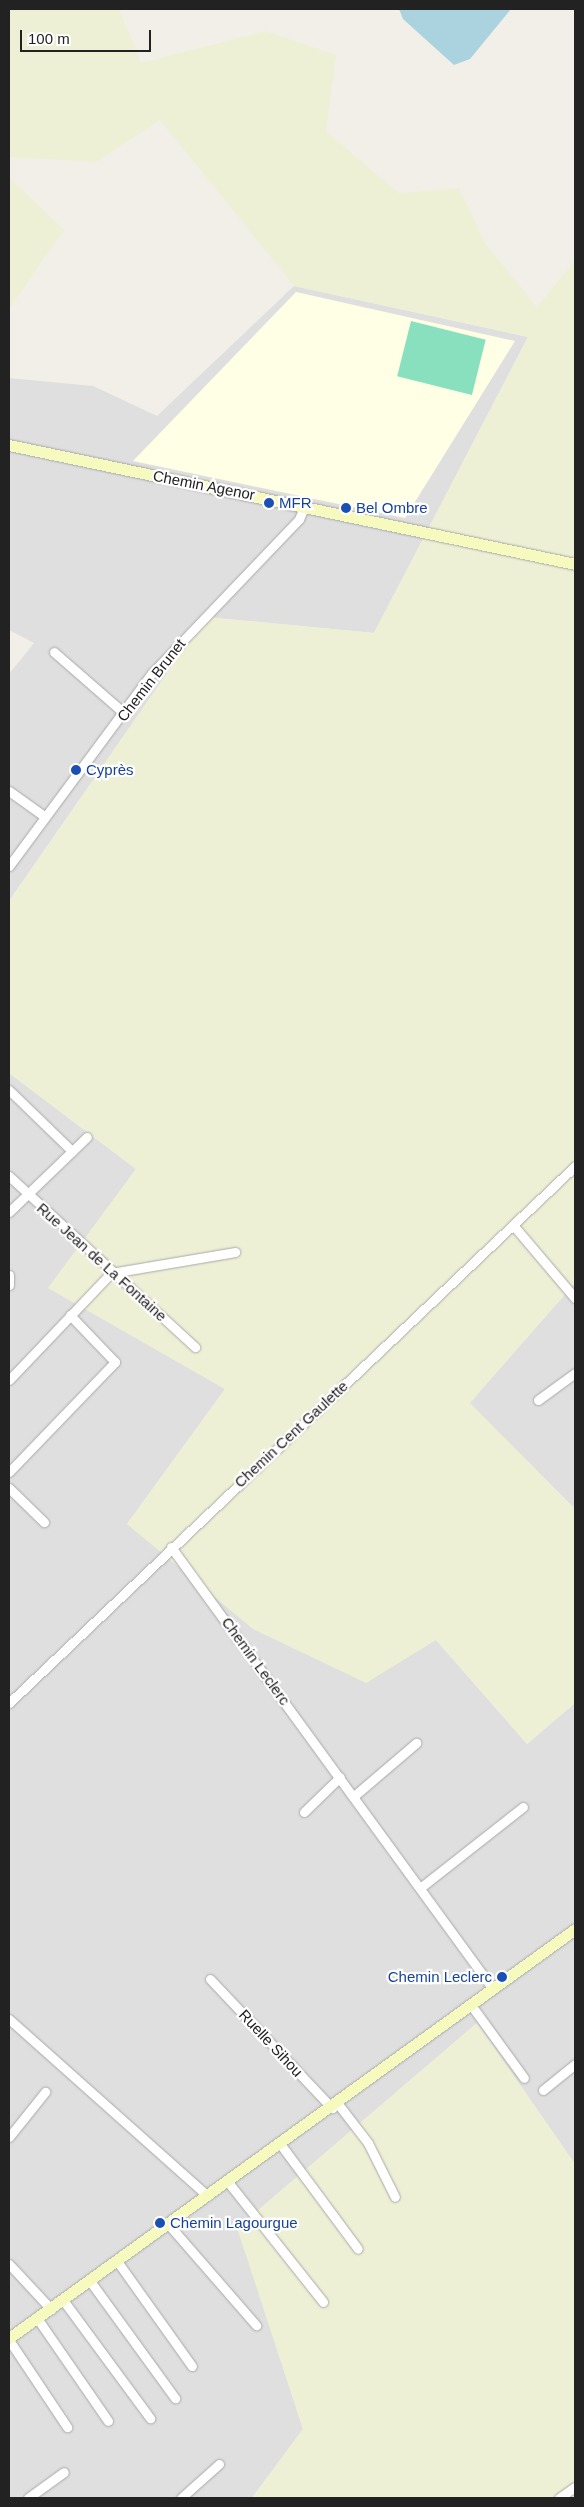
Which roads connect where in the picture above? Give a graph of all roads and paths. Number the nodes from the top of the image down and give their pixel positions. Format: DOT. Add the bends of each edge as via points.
graph roads {
  1 [pos="9,445"];
  2 [pos="305,505"];
  3 [pos="575,564"];
  4 [pos="54,652"];
  5 [pos="125,714"];
  6 [pos="9,791"];
  7 [pos="44,816"];
  8 [pos="9,866"];
  9 [pos="9,1090"];
  10 [pos="87,1137"];
  11 [pos="72,1151"];
  12 [pos="575,1166"];
  13 [pos="9,1176"];
  14 [pos="28,1195"];
  15 [pos="9,1212"];
  16 [pos="513,1225"];
  17 [pos="236,1252"];
  18 [pos="111,1273"];
  19 [pos="9,1275"];
  20 [pos="9,1285"];
  21 [pos="575,1298"];
  22 [pos="70,1315"];
  23 [pos="195,1347"];
  24 [pos="575,1373"];
  25 [pos="9,1380"];
  26 [pos="538,1400"];
  27 [pos="9,1472"];
  28 [pos="9,1488"];
  29 [pos="44,1522"];
  30 [pos="171,1547"];
  31 [pos="9,1704"];
  32 [pos="416,1743"];
  33 [pos="340,1777"];
  34 [pos="354,1796"];
  35 [pos="523,1806"];
  36 [pos="304,1812"];
  37 [pos="420,1888"];
  38 [pos="575,1929"];
  39 [pos="210,1979"];
  40 [pos="492,1989"];
  41 [pos="470,2005"];
  42 [pos="9,2019"];
  43 [pos="575,2064"];
  44 [pos="524,2078"];
  45 [pos="543,2090"];
  46 [pos="45,2092"];
  47 [pos="335,2106"];
  48 [pos="9,2137"];
  49 [pos="281,2145"];
  50 [pos="228,2182"];
  51 [pos="208,2196"];
  52 [pos="394,2197"];
  53 [pos="169,2225"];
  54 [pos="358,2248"];
  55 [pos="117,2261"];
  56 [pos="9,2264"];
  57 [pos="90,2281"];
  58 [pos="64,2300"];
  59 [pos="323,2302"];
  60 [pos="51,2309"];
  61 [pos="37,2318"];
  62 [pos="256,2325"];
  63 [pos="9,2339"];
  64 [pos="192,2366"];
  65 [pos="175,2398"];
  66 [pos="150,2418"];
  67 [pos="108,2421"];
  68 [pos="67,2427"];
  69 [pos="219,2464"];
  70 [pos="64,2472"];
  71 [pos="575,2486"];
  72 [pos="28,2498"];
  73 [pos="181,2498"];
  74 [pos="559,2498"];
  1 -- 2 [label="street, Chemin Agenor"];
  2 -- 3 [label="street, Chemin Agenor"];
  2 -- 5 [label="street, Chemin Brunet" via="299,519 180,640"];
  4 -- 5 [label="street"];
  5 -- 7 [label="street, Chemin Brunet"];
  6 -- 7 [label="street"];
  7 -- 8 [label="street, Chemin Brunet"];
  9 -- 11 [label="street"];
  10 -- 11 [label="street"];
  11 -- 14 [label="street"];
  12 -- 16 [label="street, Chemin Cent Gaulette"];
  13 -- 14 [label="street, Rue Jean de La Fontaine"];
  14 -- 15 [label="street"];
  14 -- 18 [label="street, Rue Jean de La Fontaine"];
  16 -- 21 [label="street"];
  16 -- 30 [label="street, Chemin Cent Gaulette"];
  17 -- 18 [label="street"];
  18 -- 22 [label="street"];
  18 -- 23 [label="street, Rue Jean de La Fontaine"];
  19 -- 20 [label="street"];
  22 -- 25 [label="street"];
  22 -- 27 [label="street" via="116,1362"];
  24 -- 26 [label="street"];
  28 -- 29 [label="street"];
  30 -- 31 [label="street, Chemin Cent Gaulette"];
  30 -- 33 [label="street, Chemin Leclerc"];
  32 -- 34 [label="street"];
  33 -- 34 [label="street, Chemin Leclerc"];
  33 -- 36 [label="street"];
  34 -- 37 [label="street, Chemin Leclerc"];
  35 -- 37 [label="street"];
  37 -- 40 [label="street, Chemin Leclerc"];
  38 -- 40 [label="street"];
  39 -- 47 [label="street, Ruelle Sihou"];
  40 -- 41 [label="street"];
  41 -- 44 [label="street"];
  41 -- 47 [label="street"];
  42 -- 51 [label="street"];
  43 -- 45 [label="street"];
  46 -- 48 [label="street"];
  47 -- 49 [label="street"];
  47 -- 52 [label="street" via="368,2143"];
  49 -- 50 [label="street"];
  49 -- 54 [label="street"];
  50 -- 51 [label="street"];
  50 -- 59 [label="street"];
  51 -- 53 [label="street"];
  53 -- 55 [label="street"];
  53 -- 62 [label="street"];
  55 -- 57 [label="street"];
  55 -- 64 [label="street"];
  56 -- 60 [label="street"];
  57 -- 58 [label="street"];
  57 -- 65 [label="street"];
  58 -- 60 [label="street"];
  58 -- 66 [label="street"];
  60 -- 61 [label="street"];
  61 -- 63 [label="street"];
  61 -- 67 [label="street"];
  63 -- 68 [label="street"];
  69 -- 73 [label="street"];
  70 -- 72 [label="street"];
  71 -- 74 [label="street"];
}
